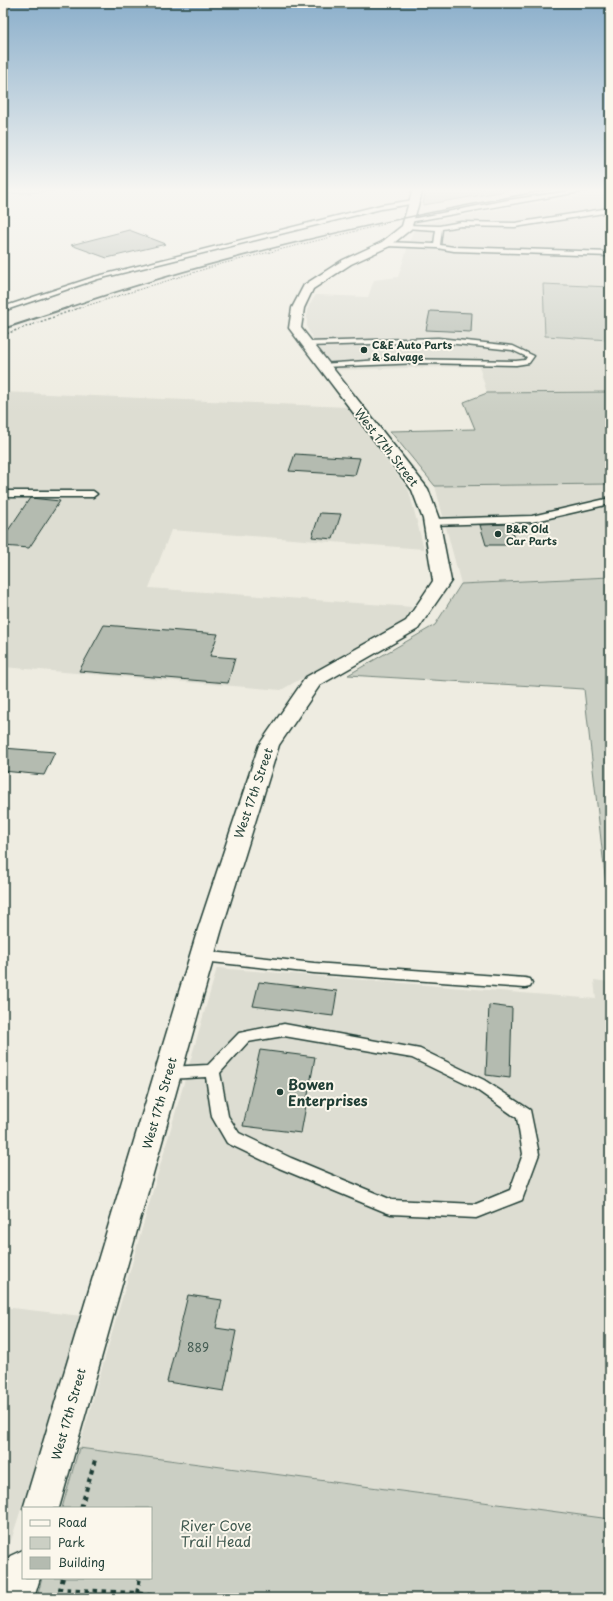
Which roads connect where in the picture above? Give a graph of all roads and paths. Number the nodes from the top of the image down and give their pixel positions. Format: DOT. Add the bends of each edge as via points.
graph roads {
  1 [pos="153,264"];
  2 [pos="226,264"];
  3 [pos="344,264"];
  4 [pos="3,309"];
  5 [pos="3,335"];
  6 [pos="308,344"];
  7 [pos="324,365"];
  8 [pos="3,494"];
  9 [pos="93,494"];
  10 [pos="610,501"];
  11 [pos="432,522"];
  12 [pos="202,956"];
  13 [pos="525,984"];
  14 [pos="212,1071"];
  15 [pos="168,1073"];
  16 [pos="95,1460"];
  17 [pos="41,1507"];
  18 [pos="81,1507"];
  19 [pos="22,1573"];
  20 [pos="63,1579"];
  21 [pos="140,1579"];
  22 [pos="137,1593"];
  23 [pos="15,1598"];
  24 [pos="167,1598"];
  1 -- 4 [label="lane" via="96,278"];
  2 -- 5 [label="path" via="82,307"];
  3 -- 6 [label="street, West 17th Street" via="308,287 298,308 295,328"];
  6 -- 7 [label="street, West 17th Street"];
  6 -- 7 [label="lane" via="438,340 513,348 531,356 527,362 516,363 429,360"];
  7 -- 11 [label="street, West 17th Street" via="420,489"];
  8 -- 9 [label="lane"];
  10 -- 11 [label="lane" via="532,519"];
  11 -- 12 [label="street, West 17th Street" via="442,582 412,625 313,681 269,745"];
  12 -- 13 [label="lane" via="314,968"];
  12 -- 15 [label="street, West 17th Street"];
  14 -- 14 [label="lane" via="244,1037 284,1030 415,1053 478,1084 524,1115 531,1154 516,1195 476,1211 391,1207 285,1163 233,1138 220,1118"];
  14 -- 15 [label="lane"];
  15 -- 17 [label="street, West 17th Street"];
  16 -- 18 [label="path"];
  19 -- 23 [label="street"];
  20 -- 22 [label="path" via="60,1590"];
  21 -- 22 [label="path"];
  22 -- 24 [label="path"];
}
